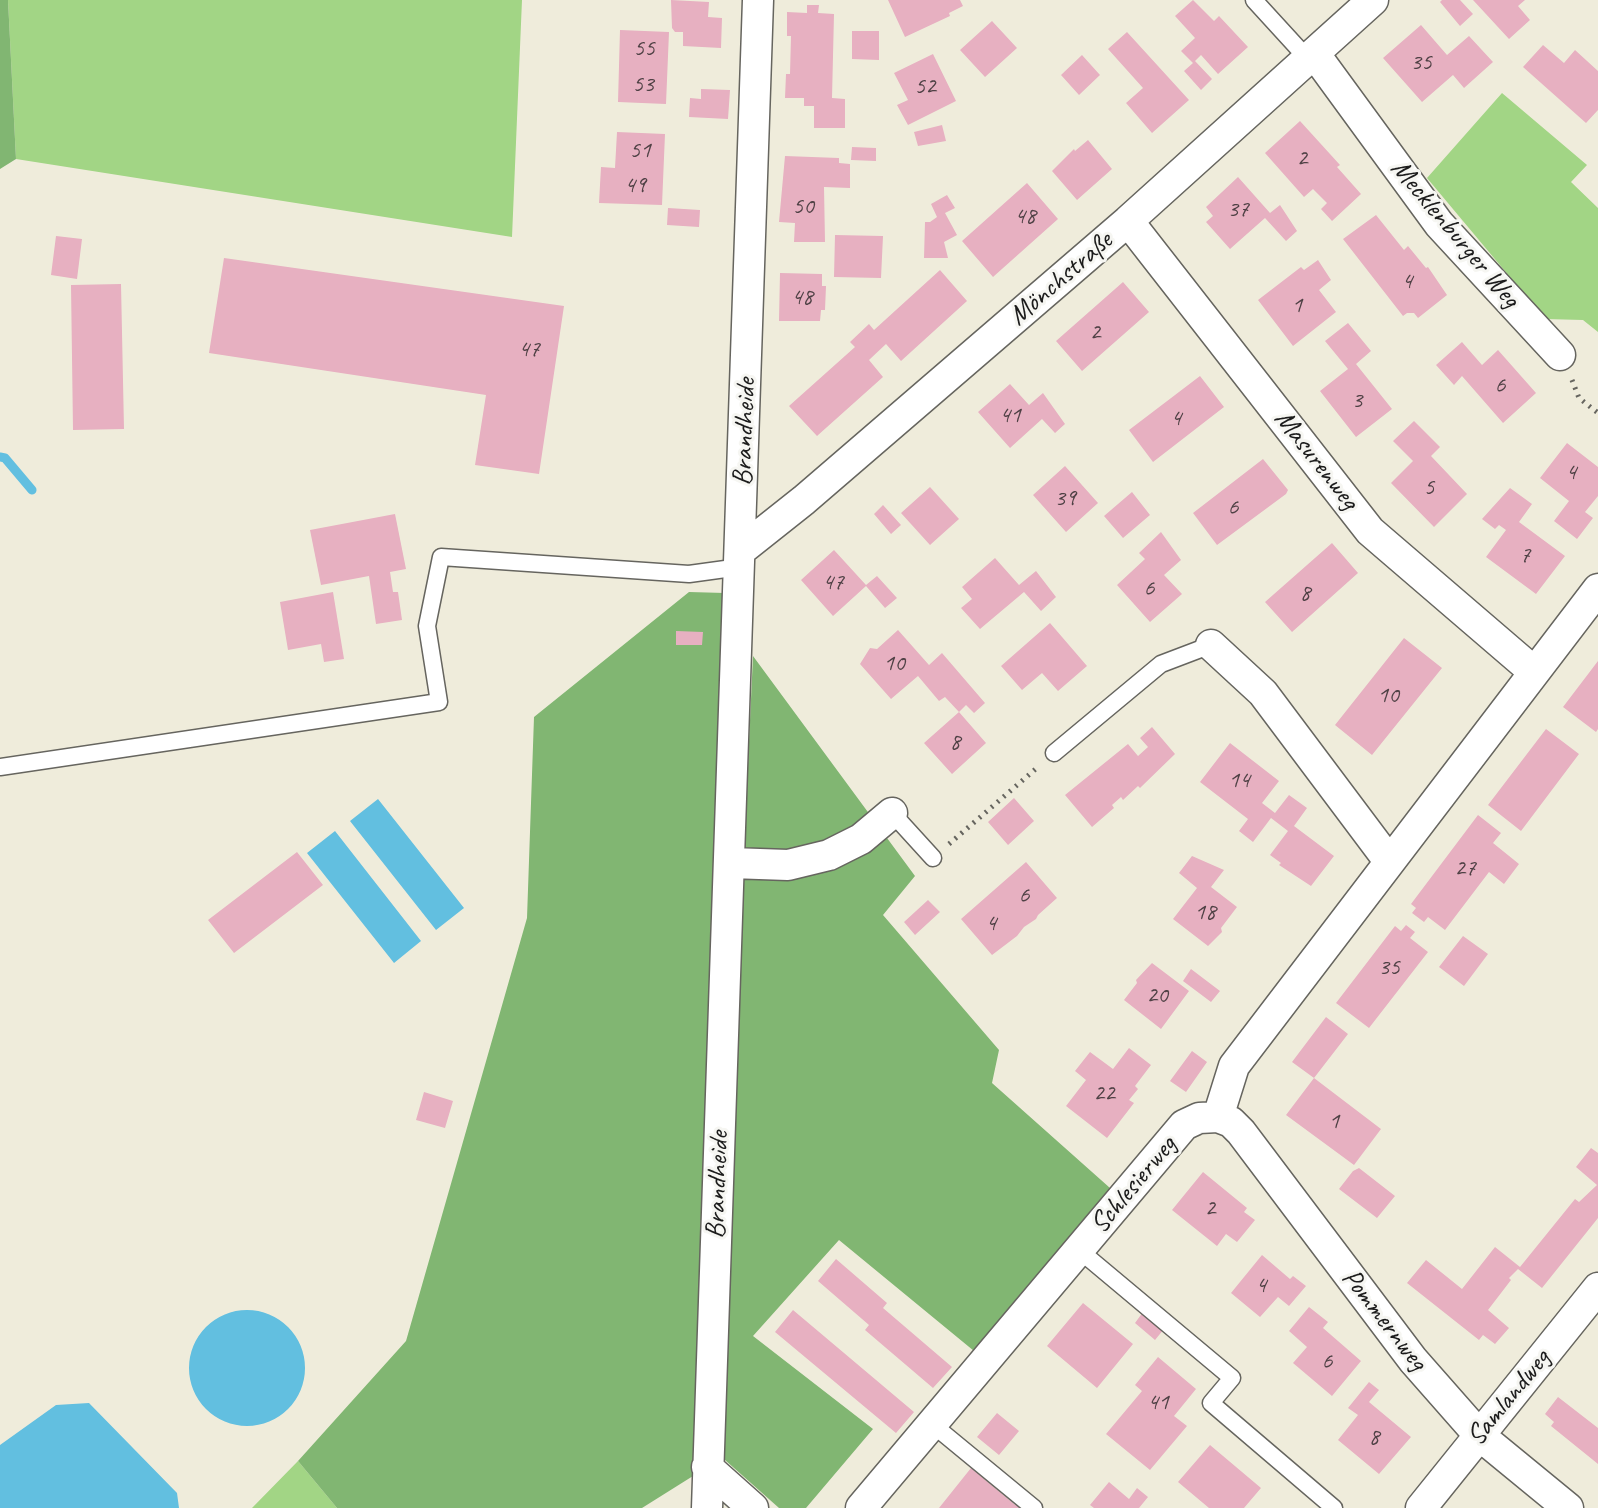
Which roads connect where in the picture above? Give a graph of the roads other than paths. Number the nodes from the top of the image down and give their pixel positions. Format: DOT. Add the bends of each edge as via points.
graph roads {
  1 [pos="758,0"];
  2 [pos="1254,0"];
  3 [pos="1373,0"];
  4 [pos="1310,55"];
  5 [pos="1128,221"];
  6 [pos="1560,355"];
  7 [pos="741,558"];
  8 [pos="1598,589"];
  9 [pos="1211,645"];
  10 [pos="1533,671"];
  11 [pos="1054,753"];
  12 [pos="0,767"];
  13 [pos="892,813"];
  14 [pos="933,858"];
  15 [pos="1389,861"];
  16 [pos="731,863"];
  17 [pos="1218,1117"];
  18 [pos="1079,1250"];
  19 [pos="1598,1288"];
  20 [pos="932,1424"];
  21 [pos="1479,1435"];
  22 [pos="707,1467"];
  23 [pos="707,1508"];
  24 [pos="753,1508"];
  25 [pos="861,1508"];
  26 [pos="1034,1508"];
  27 [pos="1334,1508"];
  28 [pos="1421,1508"];
  29 [pos="1568,1508"];
  1 -- 7 [label="street, Brandheide"];
  2 -- 4 [label="lane"];
  3 -- 4 [label="street, Mönchstraße"];
  4 -- 5 [label="street, Mönchstraße"];
  4 -- 6 [label="street, Mecklenburger Weg" via="1439,224"];
  5 -- 7 [label="street, Mönchstraße"];
  5 -- 10 [label="street, Masurenweg" via="1370,531"];
  7 -- 12 [label="lane" via="689,574 441,557 427,626 439,702"];
  7 -- 16 [label="street, Brandheide"];
  8 -- 10 [label="street"];
  9 -- 11 [label="lane" via="1161,664"];
  9 -- 15 [label="street" via="1263,693"];
  10 -- 15 [label="street"];
  13 -- 14 [label="lane"];
  13 -- 16 [label="street" via="861,839 829,855 788,865"];
  15 -- 17 [label="street" via="1234,1066"];
  16 -- 22 [label="street, Brandheide"];
  17 -- 18 [label="street, Schlesierweg" via="1184,1125"];
  17 -- 21 [label="street, Pommernweg" via="1241,1132 1413,1360"];
  18 -- 20 [label="street, Schlesierweg"];
  18 -- 27 [label="lane" via="1232,1378 1211,1403"];
  19 -- 21 [label="street, Samlandweg"];
  20 -- 25 [label="street, Schlesierweg"];
  20 -- 26 [label="lane"];
  21 -- 28 [label="street, Samlandweg"];
  21 -- 29 [label="street, Pommernweg"];
  22 -- 23 [label="street, Brandheide"];
  22 -- 24 [label="street"];
}
